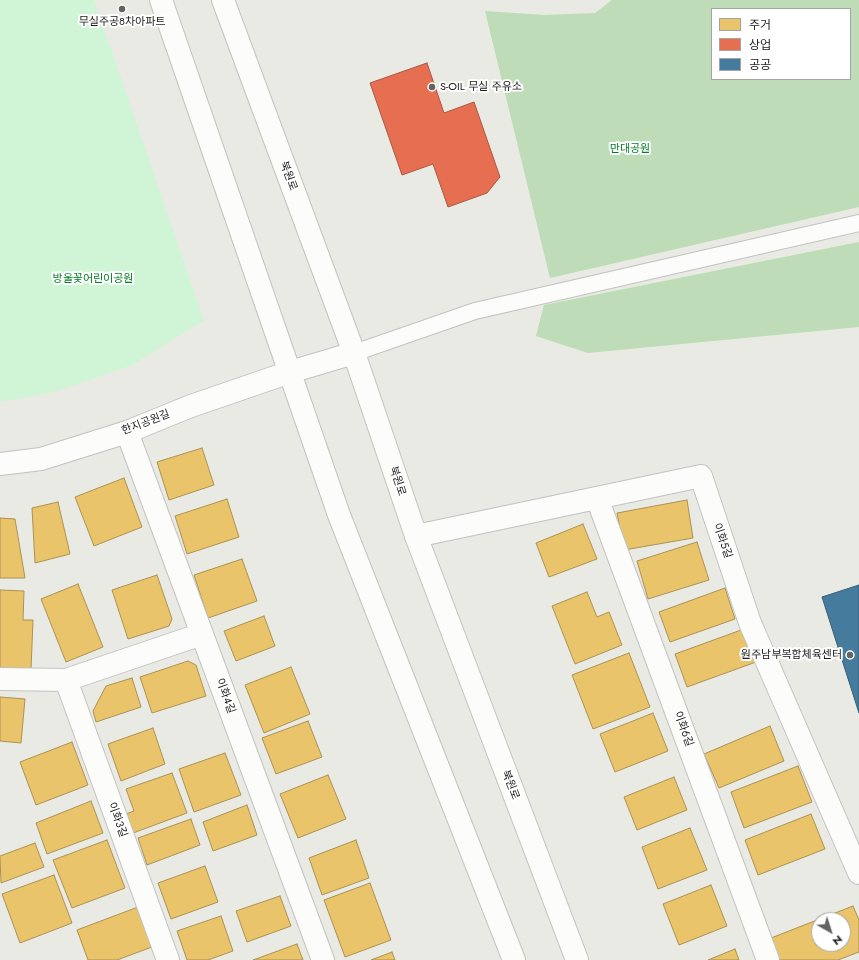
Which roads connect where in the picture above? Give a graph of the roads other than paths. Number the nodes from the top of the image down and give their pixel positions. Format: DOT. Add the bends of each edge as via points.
graph roads {
  1 [pos="160,0"];
  2 [pos="223,0"];
  3 [pos="859,223"];
  4 [pos="354,353"];
  5 [pos="290,372"];
  6 [pos="127,432"];
  7 [pos="0,464"];
  8 [pos="597,498"];
  9 [pos="416,536"];
  10 [pos="202,634"];
  11 [pos="0,679"];
  12 [pos="66,680"];
  13 [pos="859,872"];
  14 [pos="168,960"];
  15 [pos="323,960"];
  16 [pos="514,960"];
  17 [pos="577,960"];
  18 [pos="768,960"];
  1 -- 5 [label="street"];
  2 -- 4 [label="street, 북원로"];
  3 -- 4 [label="lane" via="475,311"];
  4 -- 5 [label="street, 한지공원길"];
  4 -- 9 [label="street, 북원로"];
  5 -- 6 [label="street, 한지공원길" via="191,406"];
  5 -- 16 [label="street" via="339,515"];
  6 -- 7 [label="street, 한지공원길" via="41,459"];
  6 -- 10 [label="street, 이화4길"];
  8 -- 9 [label="street, 이화5길"];
  8 -- 13 [label="street, 이화5길" via="701,476 750,623"];
  8 -- 18 [label="street, 이화6길"];
  9 -- 17 [label="street, 북원로"];
  10 -- 12 [label="street"];
  10 -- 15 [label="street, 이화4길"];
  11 -- 12 [label="street"];
  12 -- 14 [label="street, 이화3길"];
}
